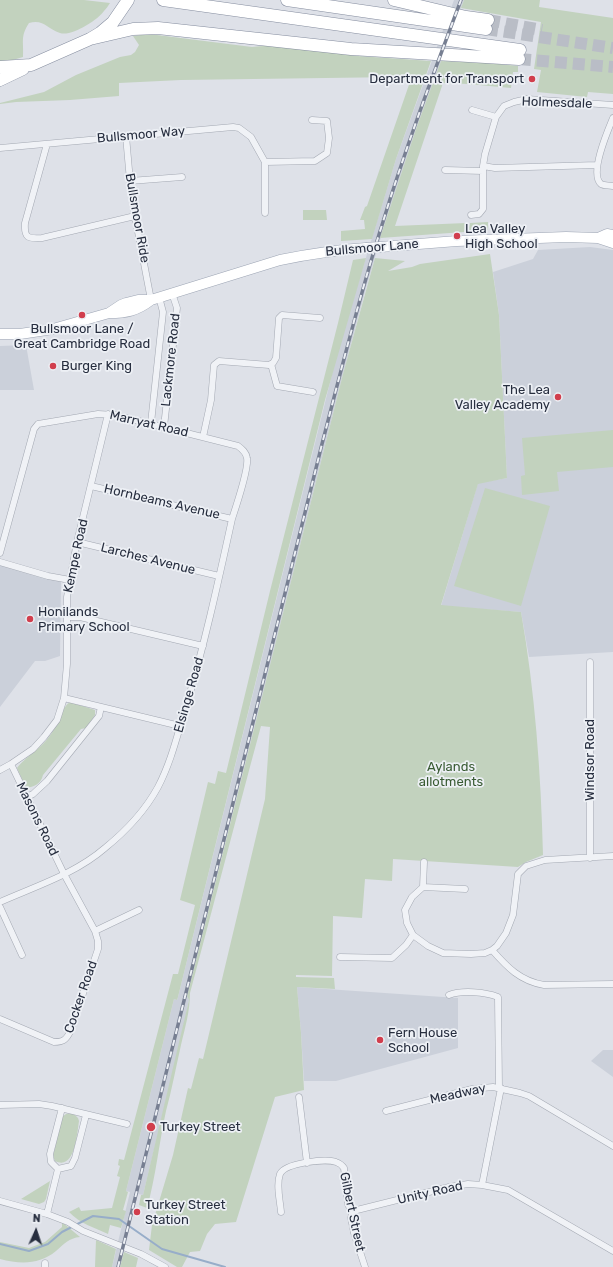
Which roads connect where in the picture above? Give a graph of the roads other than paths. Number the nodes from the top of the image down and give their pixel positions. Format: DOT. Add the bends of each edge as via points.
graph roads {
  1 [pos="163,0"];
  2 [pos="287,0"];
  3 [pos="394,0"];
  4 [pos="125,5"];
  5 [pos="90,39"];
  6 [pos="31,65"];
  7 [pos="0,67"];
  8 [pos="0,80"];
  9 [pos="613,105"];
  10 [pos="472,110"];
  11 [pos="496,117"];
  12 [pos="613,118"];
  13 [pos="312,120"];
  14 [pos="126,136"];
  15 [pos="47,144"];
  16 [pos="0,148"];
  17 [pos="265,162"];
  18 [pos="597,165"];
  19 [pos="483,168"];
  20 [pos="445,170"];
  21 [pos="182,177"];
  22 [pos="130,181"];
  23 [pos="613,186"];
  24 [pos="265,213"];
  25 [pos="471,214"];
  26 [pos="135,216"];
  27 [pos="613,235"];
  28 [pos="598,238"];
  29 [pos="613,243"];
  30 [pos="172,293"];
  31 [pos="155,299"];
  32 [pos="320,318"];
  33 [pos="0,334"];
  34 [pos="271,364"];
  35 [pos="313,392"];
  36 [pos="108,414"];
  37 [pos="151,423"];
  38 [pos="164,427"];
  39 [pos="203,437"];
  40 [pos="92,486"];
  41 [pos="232,519"];
  42 [pos="77,542"];
  43 [pos="0,553"];
  44 [pos="0,562"];
  45 [pos="219,576"];
  46 [pos="70,580"];
  47 [pos="67,617"];
  48 [pos="203,646"];
  49 [pos="590,662"];
  50 [pos="64,698"];
  51 [pos="101,707"];
  52 [pos="180,726"];
  53 [pos="11,764"];
  54 [pos="0,770"];
  55 [pos="27,797"];
  56 [pos="613,856"];
  57 [pos="590,858"];
  58 [pos="424,862"];
  59 [pos="64,874"];
  60 [pos="423,887"];
  61 [pos="465,889"];
  62 [pos="0,902"];
  63 [pos="0,907"];
  64 [pos="139,910"];
  65 [pos="95,931"];
  66 [pos="413,935"];
  67 [pos="492,950"];
  68 [pos="22,955"];
  69 [pos="340,957"];
  70 [pos="613,984"];
  71 [pos="449,995"];
  72 [pos="0,1020"];
  73 [pos="500,1088"];
  74 [pos="299,1097"];
  75 [pos="0,1105"];
  76 [pos="62,1108"];
  77 [pos="386,1111"];
  78 [pos="86,1115"];
  79 [pos="127,1124"];
  80 [pos="613,1146"];
  81 [pos="308,1163"];
  82 [pos="58,1169"];
  83 [pos="482,1185"];
  84 [pos="0,1201"];
  85 [pos="281,1212"];
  86 [pos="352,1213"];
  87 [pos="47,1214"];
  88 [pos="613,1251"];
  89 [pos="165,1267"];
  90 [pos="365,1267"];
  1 -- 5 [label="highway" via="520,55 479,56 357,50 158,28 133,29"];
  2 -- 3 [label="highway" via="487,25 466,17"];
  4 -- 5 [label="highway" via="107,27"];
  5 -- 6 [label="highway"];
  6 -- 7 [label="highway"];
  6 -- 8 [label="highway"];
  9 -- 11 [label="street, Holmesdale" via="527,99 504,106"];
  10 -- 11 [label="street"];
  11 -- 19 [label="street, Holmesdale"];
  12 -- 18 [label="street" via="606,132"];
  13 -- 17 [label="street" via="327,121 327,153 314,161"];
  14 -- 15 [label="street, Bullsmoor Way"];
  14 -- 17 [label="street, Bullsmoor Way" via="233,126 251,137"];
  14 -- 22 [label="street, Bullsmoor Ride"];
  15 -- 16 [label="street, Bullsmoor Way"];
  15 -- 26 [label="street" via="25,223 27,236 32,239 42,238"];
  17 -- 24 [label="street, Bullsmoor Way"];
  18 -- 19 [label="street"];
  18 -- 23 [label="street" via="598,180 603,185"];
  19 -- 20 [label="street"];
  19 -- 25 [label="street, Holmesdale" via="483,209 479,214"];
  21 -- 22 [label="street"];
  22 -- 26 [label="street, Bullsmoor Ride"];
  26 -- 31 [label="street, Bullsmoor Ride"];
  27 -- 28 [label="main road, Bullsmoor Lane" via="607,234"];
  28 -- 29 [label="main road, Bullsmoor Lane"];
  28 -- 30 [label="main road, Bullsmoor Lane, bridge" via="526,238 319,252 293,257"];
  30 -- 31 [label="main road, Bullsmoor Lane"];
  30 -- 38 [label="street, Lackmore Road" via="177,308"];
  31 -- 33 [label="main road, Bullsmoor Lane" via="126,303 109,313 53,329"];
  31 -- 37 [label="street, Lackmore Road" via="163,312"];
  32 -- 34 [label="street" via="282,315 279,318 276,358"];
  34 -- 35 [label="street" via="277,386"];
  34 -- 39 [label="street" via="219,361 214,365 211,400"];
  36 -- 37 [label="street, Marryat Road"];
  36 -- 40 [label="street, Kempe Road"];
  36 -- 43 [label="street, Marryat Road" via="38,424"];
  37 -- 38 [label="street, Marryat Road"];
  38 -- 39 [label="street, Marryat Road"];
  39 -- 41 [label="street, Elsinge Road" via="238,446 244,450 248,458"];
  40 -- 41 [label="street, Hornbeams Avenue"];
  40 -- 42 [label="street, Kempe Road"];
  41 -- 45 [label="street, Elsinge Road"];
  42 -- 45 [label="street, Larches Avenue"];
  42 -- 46 [label="street, Kempe Road"];
  44 -- 46 [label="street"];
  45 -- 48 [label="street, Elsinge Road"];
  46 -- 47 [label="street, Kempe Road"];
  47 -- 48 [label="street"];
  47 -- 50 [label="street, Kempe Road"];
  48 -- 52 [label="street, Elsinge Road"];
  49 -- 57 [label="street, Windsor Road"];
  50 -- 51 [label="street"];
  50 -- 53 [label="street, Kempe Road" via="57,720 44,737 33,749"];
  51 -- 52 [label="street"];
  51 -- 55 [label="street" via="99,716 47,782"];
  52 -- 59 [label="street, Elsinge Road" via="171,758 158,788 132,824 88,861"];
  53 -- 54 [label="street, Kempe Road"];
  53 -- 55 [label="street, Masons Road"];
  55 -- 59 [label="street, Masons Road"];
  56 -- 57 [label="street"];
  57 -- 67 [label="street" via="545,860 526,866 518,874 513,915 506,932"];
  58 -- 60 [label="street"];
  59 -- 62 [label="street, Elsinge Road"];
  59 -- 65 [label="street, Cocker Road"];
  60 -- 61 [label="street"];
  60 -- 66 [label="street" via="412,897 405,910 407,923"];
  63 -- 68 [label="street"];
  64 -- 65 [label="street"];
  65 -- 72 [label="street, Cocker Road" via="98,949 66,1040 54,1042"];
  66 -- 67 [label="street" via="443,953 471,954"];
  66 -- 69 [label="street" via="392,958"];
  67 -- 70 [label="street" via="508,969 533,984"];
  71 -- 73 [label="street" via="456,992 490,994 498,997"];
  73 -- 77 [label="street, Meadway" via="472,1089"];
  73 -- 80 [label="street, Meadway" via="529,1096"];
  73 -- 83 [label="street"];
  74 -- 81 [label="street"];
  75 -- 76 [label="street" via="39,1104"];
  76 -- 78 [label="street"];
  76 -- 82 [label="street" via="50,1154 50,1162"];
  78 -- 79 [label="street"];
  78 -- 82 [label="street" via="71,1166"];
  81 -- 85 [label="street, Gilbert Street" via="290,1166 280,1173"];
  81 -- 86 [label="street, Gilbert Street" via="329,1161 336,1162 344,1168 348,1204"];
  82 -- 87 [label="street"];
  83 -- 86 [label="street, Unity Road" via="449,1187"];
  83 -- 88 [label="street, Unity Road" via="508,1190"];
  84 -- 87 [label="street"];
  86 -- 90 [label="street, Gilbert Street" via="354,1233"];
  87 -- 89 [label="street"];
}
